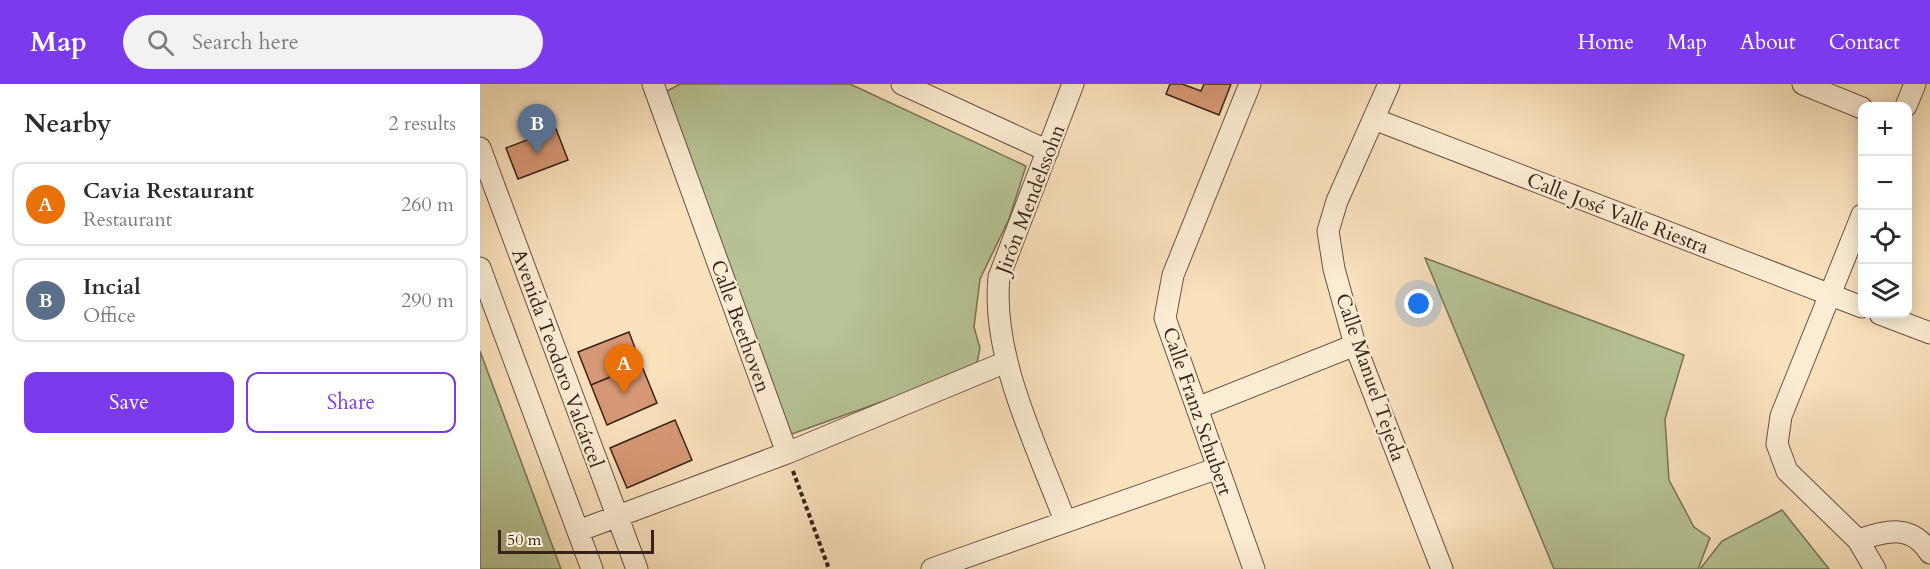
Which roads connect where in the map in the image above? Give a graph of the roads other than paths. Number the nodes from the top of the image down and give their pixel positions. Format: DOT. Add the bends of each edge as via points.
graph roads {
  1 [pos="653,84"];
  2 [pos="902,84"];
  3 [pos="1073,84"];
  4 [pos="1250,84"];
  5 [pos="1389,84"];
  6 [pos="1803,84"];
  7 [pos="1915,84"];
  8 [pos="1908,102"];
  9 [pos="1858,106"];
  10 [pos="1374,119"];
  11 [pos="480,148"];
  12 [pos="1048,151"];
  13 [pos="1858,227"];
  14 [pos="480,268"];
  15 [pos="1830,294"];
  16 [pos="1858,305"];
  17 [pos="1891,318"];
  18 [pos="1930,333"];
  19 [pos="1355,345"];
  20 [pos="1006,362"];
  21 [pos="1197,408"];
  22 [pos="787,453"];
  23 [pos="1218,468"];
  24 [pos="617,516"];
  25 [pos="1065,521"];
  26 [pos="578,531"];
  27 [pos="1858,540"];
  28 [pos="1930,553"];
  29 [pos="592,569"];
  30 [pos="637,569"];
  31 [pos="932,569"];
  32 [pos="1254,569"];
  33 [pos="1442,569"];
  34 [pos="1875,569"];
  1 -- 22 [label="street, Calle Beethoven"];
  2 -- 12 [label="street"];
  3 -- 12 [label="street, Jirón Mendelssohn"];
  4 -- 21 [label="street, Calle Franz Schubert" via="1173,275 1165,318"];
  5 -- 10 [label="street, Calle Manuel Tejeda"];
  6 -- 9 [label="street"];
  7 -- 8 [label="street"];
  10 -- 15 [label="street, Calle José Valle Riestra"];
  10 -- 19 [label="street, Calle Manuel Tejeda" via="1337,201 1328,231"];
  11 -- 24 [label="street, Avenida Teodoro Valcárcel"];
  12 -- 20 [label="street, Jirón Mendelssohn" via="999,277 996,303"];
  13 -- 15 [label="street"];
  14 -- 26 [label="street, Avenida Teodoro Valcárcel"];
  15 -- 16 [label="street, Calle José Valle Riestra"];
  15 -- 27 [label="street" via="1781,416 1777,444 1786,471"];
  17 -- 18 [label="street"];
  19 -- 21 [label="street"];
  19 -- 33 [label="street, Calle Manuel Tejeda"];
  20 -- 22 [label="street"];
  20 -- 25 [label="street, Jirón Mendelssohn"];
  21 -- 23 [label="street, Calle Franz Schubert"];
  22 -- 24 [label="street"];
  23 -- 25 [label="street"];
  23 -- 32 [label="street, Calle Franz Schubert"];
  24 -- 26 [label="street"];
  24 -- 30 [label="street, Avenida Teodoro Valcárcel"];
  25 -- 31 [label="street"];
  26 -- 29 [label="street, Avenida Teodoro Valcárcel"];
  27 -- 28 [label="street" via="1892,530 1907,532"];
  27 -- 34 [label="street"];
}
